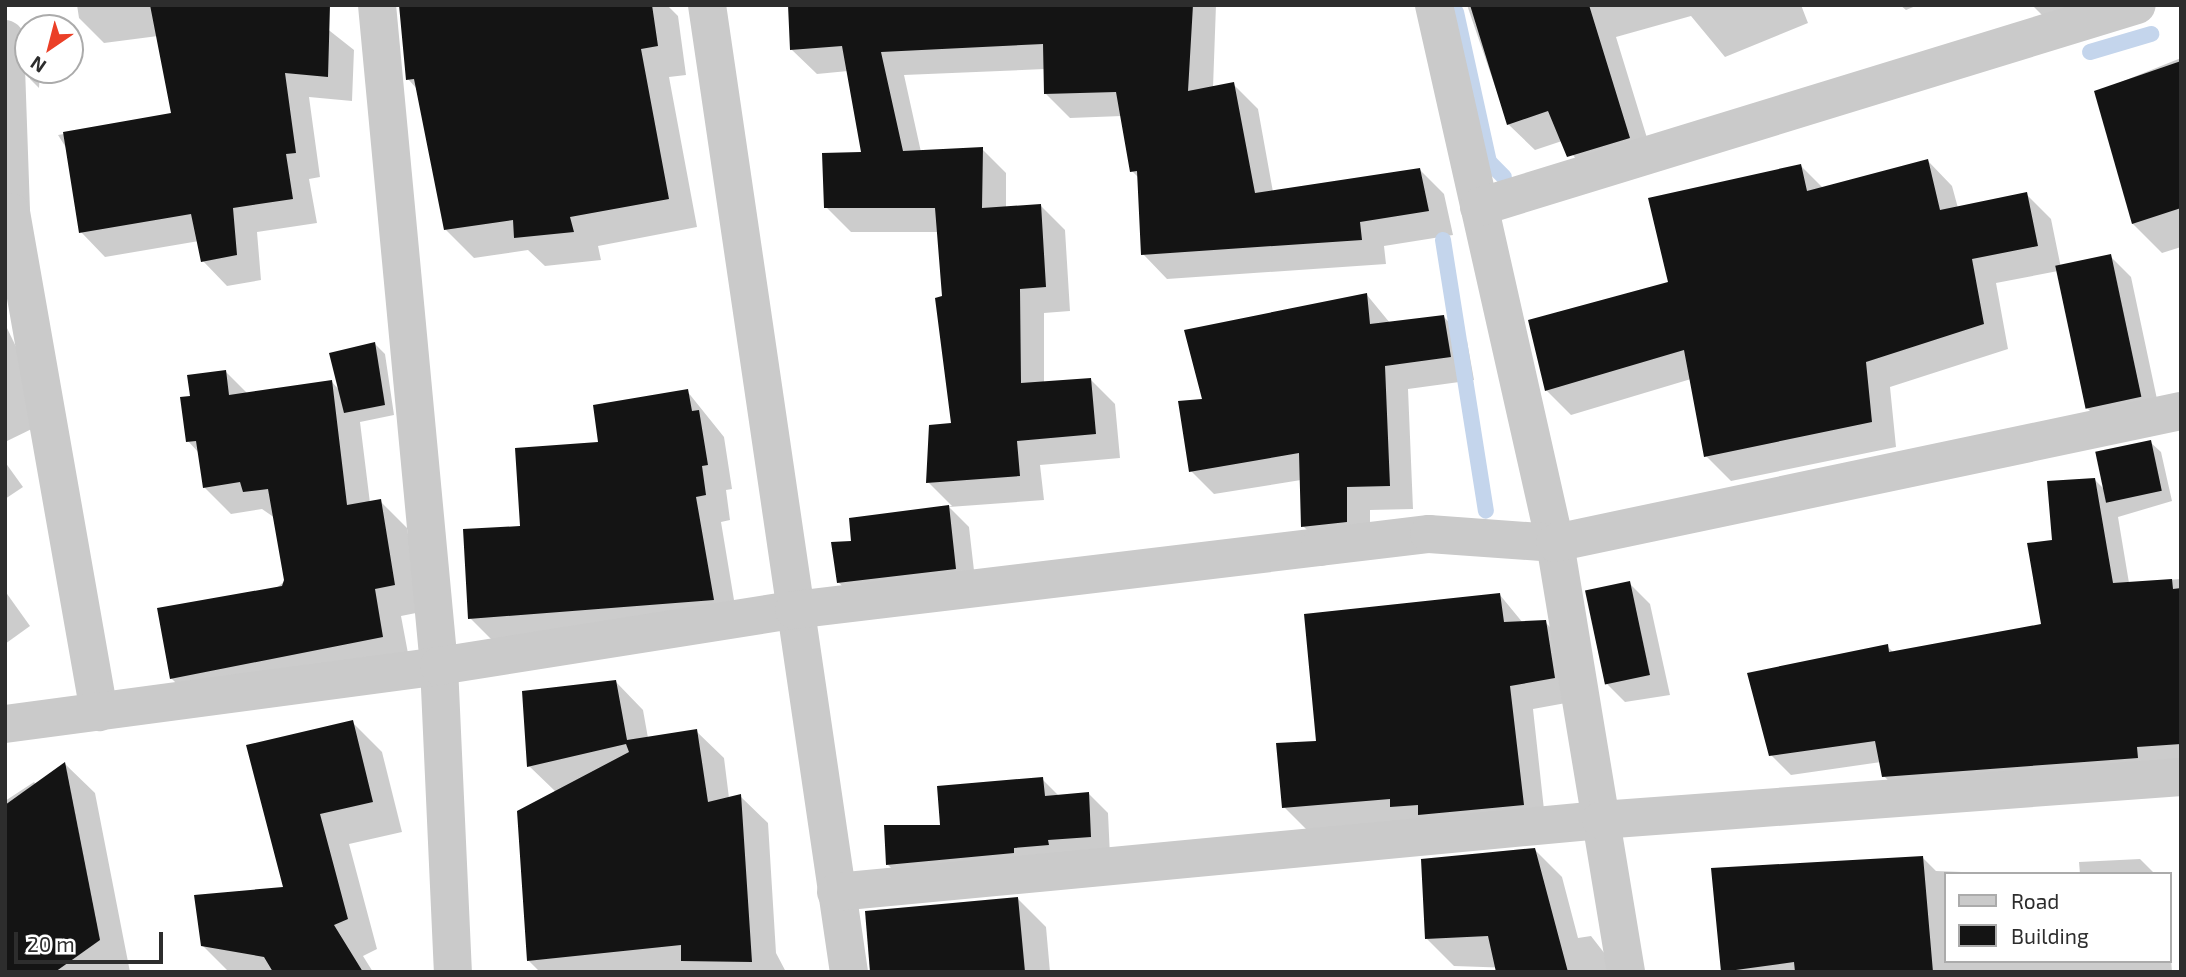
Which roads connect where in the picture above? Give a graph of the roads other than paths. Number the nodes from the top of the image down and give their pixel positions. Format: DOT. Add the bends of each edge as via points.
graph roads {
  1 [pos="377,5"];
  2 [pos="707,5"];
  3 [pos="1434,5"];
  4 [pos="2137,5"];
  5 [pos="5,39"];
  6 [pos="1479,207"];
  7 [pos="8,213"];
  8 [pos="2181,411"];
  9 [pos="1555,543"];
  10 [pos="794,610"];
  11 [pos="439,666"];
  12 [pos="99,712"];
  13 [pos="5,723"];
  14 [pos="2181,777"];
  15 [pos="1601,820"];
  16 [pos="836,892"];
  17 [pos="453,972"];
  18 [pos="849,972"];
  19 [pos="1626,972"];
  1 -- 11 [label="street"];
  2 -- 10 [label="street"];
  3 -- 6 [label="street"];
  4 -- 6 [label="street"];
  5 -- 7 [label="street"];
  6 -- 9 [label="street"];
  7 -- 12 [label="street"];
  8 -- 9 [label="street"];
  9 -- 10 [label="street" via="1429,534"];
  9 -- 15 [label="street"];
  10 -- 11 [label="street"];
  10 -- 16 [label="street"];
  11 -- 12 [label="street"];
  11 -- 17 [label="street"];
  12 -- 13 [label="street"];
  14 -- 15 [label="street"];
  15 -- 16 [label="street"];
  15 -- 19 [label="street"];
  16 -- 18 [label="street"];
}
